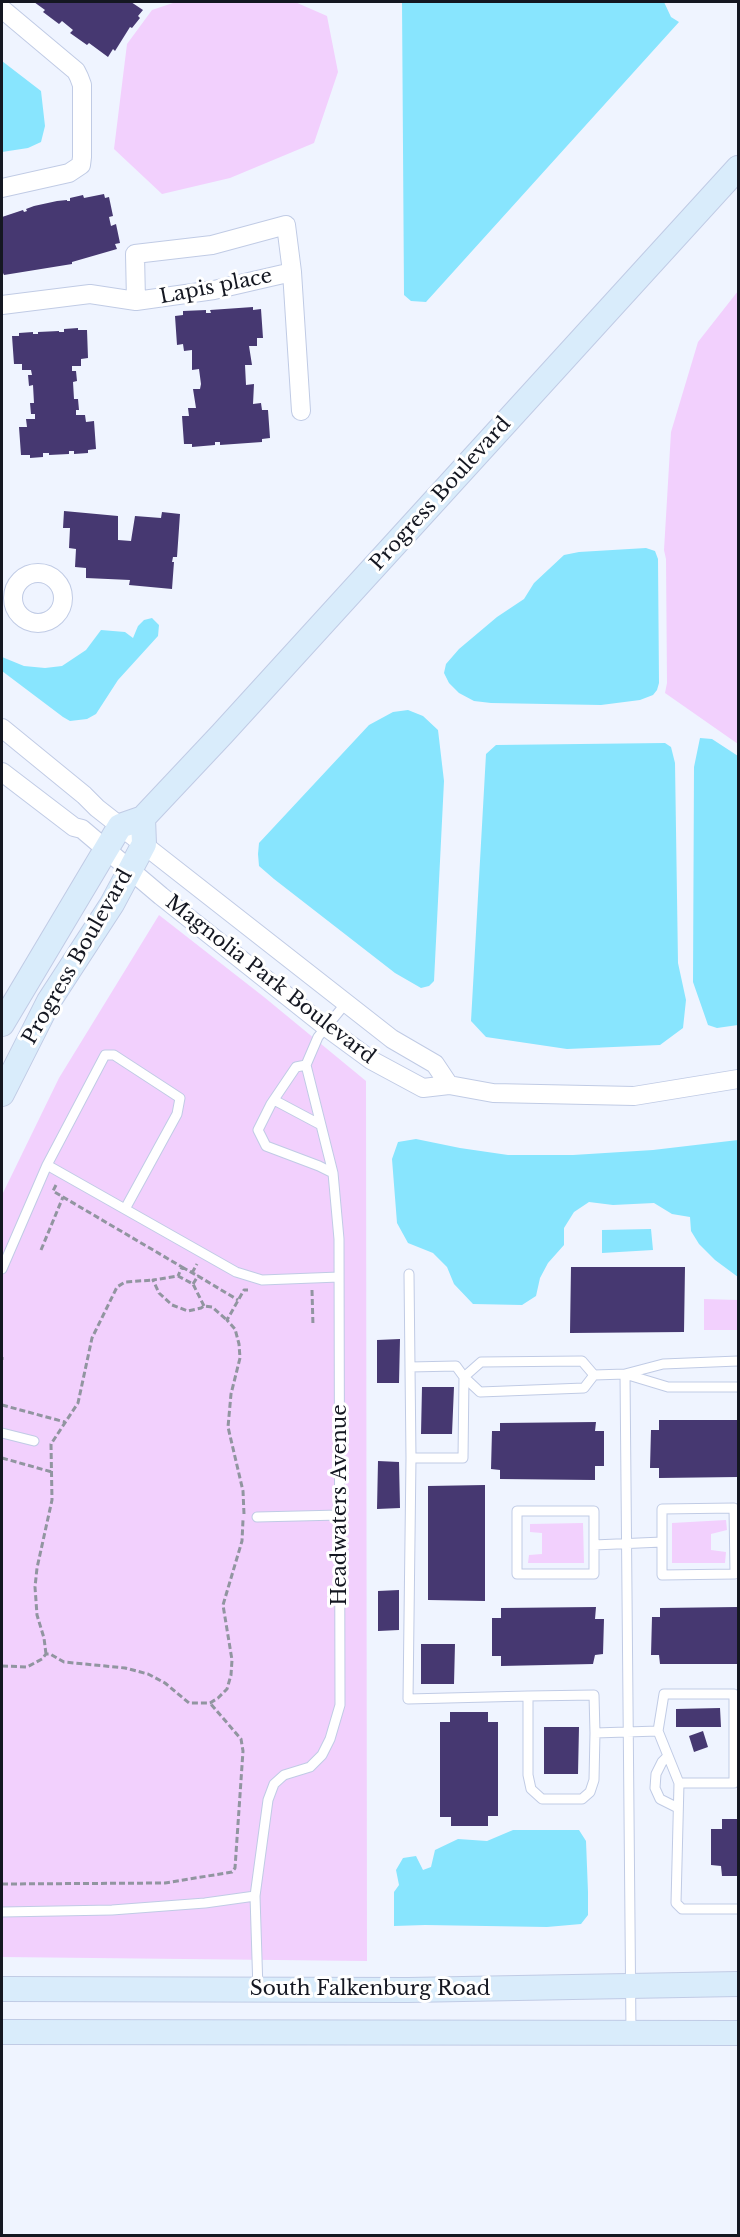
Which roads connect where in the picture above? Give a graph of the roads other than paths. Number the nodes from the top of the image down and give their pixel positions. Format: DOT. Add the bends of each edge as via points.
graph roads {
  1 [pos="2,5"];
  2 [pos="738,168"];
  3 [pos="2,188"];
  4 [pos="292,272"];
  5 [pos="136,301"];
  6 [pos="2,305"];
  7 [pos="301,411"];
  8 [pos="2,728"];
  9 [pos="2,771"];
  10 [pos="143,818"];
  11 [pos="120,826"];
  12 [pos="144,844"];
  13 [pos="107,850"];
  14 [pos="130,870"];
  15 [pos="346,1003"];
  16 [pos="2,1024"];
  17 [pos="326,1027"];
  18 [pos="306,1065"];
  19 [pos="738,1079"];
  20 [pos="449,1085"];
  21 [pos="2,1094"];
  22 [pos="274,1100"];
  23 [pos="321,1125"];
  24 [pos="47,1165"];
  25 [pos="333,1173"];
  26 [pos="125,1209"];
  27 [pos="2,1269"];
  28 [pos="409,1274"];
  29 [pos="339,1277"];
  30 [pos="738,1361"];
  31 [pos="410,1367"];
  32 [pos="625,1374"];
  33 [pos="594,1375"];
  34 [pos="464,1377"];
  35 [pos="738,1387"];
  36 [pos="2,1433"];
  37 [pos="34,1441"];
  38 [pos="411,1458"];
  39 [pos="340,1515"];
  40 [pos="257,1517"];
  41 [pos="662,1542"];
  42 [pos="627,1544"];
  43 [pos="594,1545"];
  44 [pos="528,1696"];
  45 [pos="629,1731"];
  46 [pos="658,1731"];
  47 [pos="595,1733"];
  48 [pos="668,1756"];
  49 [pos="679,1783"];
  50 [pos="678,1808"];
  51 [pos="255,1896"];
  52 [pos="738,1909"];
  53 [pos="2,1912"];
  54 [pos="738,1984"];
  55 [pos="629,1985"];
  56 [pos="2,1989"];
  57 [pos="258,1990"];
  58 [pos="2,2032"];
  59 [pos="631,2032"];
  60 [pos="738,2033"];
  1 -- 3 [label="street" via="76,71 82,85 82,157 81,165 69,173"];
  2 -- 10 [label="street, Progress Boulevard"];
  4 -- 5 [label="street, Lapis place" via="214,290"];
  4 -- 5 [label="street" via="286,225 212,245 135,254"];
  4 -- 7 [label="street, Lapis place"];
  5 -- 6 [label="street, Lapis place" via="90,294"];
  8 -- 11 [label="street, Magnolia Park Boulevard"];
  9 -- 13 [label="street, Magnolia Park Boulevard"];
  10 -- 11 [label="street, Progress Boulevard"];
  10 -- 12 [label="street"];
  11 -- 12 [label="street, Magnolia Park Boulevard"];
  11 -- 13 [label="street, Progress Boulevard"];
  12 -- 14 [label="street, Progress Boulevard"];
  12 -- 15 [label="street, Magnolia Park Boulevard"];
  13 -- 14 [label="street, Magnolia Park Boulevard"];
  13 -- 16 [label="street, Progress Boulevard"];
  14 -- 17 [label="street, Magnolia Park Boulevard"];
  14 -- 21 [label="street, Progress Boulevard" via="49,1001"];
  15 -- 17 [label="lane"];
  15 -- 20 [label="street, Magnolia Park Boulevard" via="392,1040 435,1064"];
  17 -- 18 [label="lane"];
  17 -- 20 [label="street, Magnolia Park Boulevard" via="372,1060 423,1088"];
  18 -- 22 [label="lane" via="296,1067"];
  18 -- 23 [label="lane, Headwaters Avenue"];
  19 -- 20 [label="street, Magnolia Park Boulevard" via="634,1096 493,1093"];
  22 -- 23 [label="lane"];
  22 -- 25 [label="lane" via="258,1130 266,1146"];
  23 -- 25 [label="lane, Headwaters Avenue"];
  24 -- 26 [label="lane"];
  24 -- 26 [label="lane" via="105,1055 114,1055 180,1098 177,1114"];
  24 -- 27 [label="lane"];
  25 -- 29 [label="lane, Headwaters Avenue"];
  26 -- 29 [label="lane" via="236,1272 262,1280"];
  28 -- 31 [label="lane"];
  29 -- 39 [label="lane, Headwaters Avenue"];
  30 -- 32 [label="lane" via="663,1364"];
  31 -- 34 [label="lane" via="456,1366"];
  31 -- 38 [label="lane"];
  32 -- 33 [label="lane"];
  32 -- 35 [label="lane" via="668,1387"];
  32 -- 42 [label="lane"];
  33 -- 34 [label="lane" via="582,1361 481,1362"];
  33 -- 34 [label="lane" via="584,1388 480,1392"];
  34 -- 38 [label="lane" via="463,1458"];
  36 -- 37 [label="lane"];
  38 -- 44 [label="lane" via="408,1699"];
  39 -- 40 [label="lane"];
  39 -- 51 [label="lane, Headwaters Avenue" via="340,1704 322,1755 310,1767 284,1775 274,1784 268,1800"];
  41 -- 41 [label="lane" via="662,1575 735,1574 734,1508 662,1509"];
  41 -- 42 [label="lane"];
  42 -- 43 [label="lane"];
  42 -- 45 [label="lane"];
  43 -- 43 [label="lane" via="594,1574 517,1574 517,1511 594,1511"];
  44 -- 47 [label="lane" via="594,1695"];
  44 -- 47 [label="lane" via="528,1775 531,1789 542,1799 582,1799 590,1792"];
  45 -- 46 [label="lane"];
  45 -- 47 [label="lane"];
  45 -- 55 [label="lane"];
  46 -- 48 [label="lane"];
  46 -- 49 [label="lane" via="664,1694 734,1694 734,1783"];
  48 -- 49 [label="lane"];
  48 -- 50 [label="lane" via="656,1774 656,1788 660,1799"];
  49 -- 50 [label="lane"];
  50 -- 52 [label="lane" via="676,1903 682,1909"];
  51 -- 53 [label="lane" via="112,1910"];
  51 -- 57 [label="lane, Headwaters Avenue"];
  54 -- 55 [label="street, South Falkenburg Road"];
  55 -- 57 [label="street, South Falkenburg Road"];
  55 -- 59 [label="lane"];
  56 -- 57 [label="street, South Falkenburg Road"];
  58 -- 59 [label="street"];
  59 -- 60 [label="street"];
}
